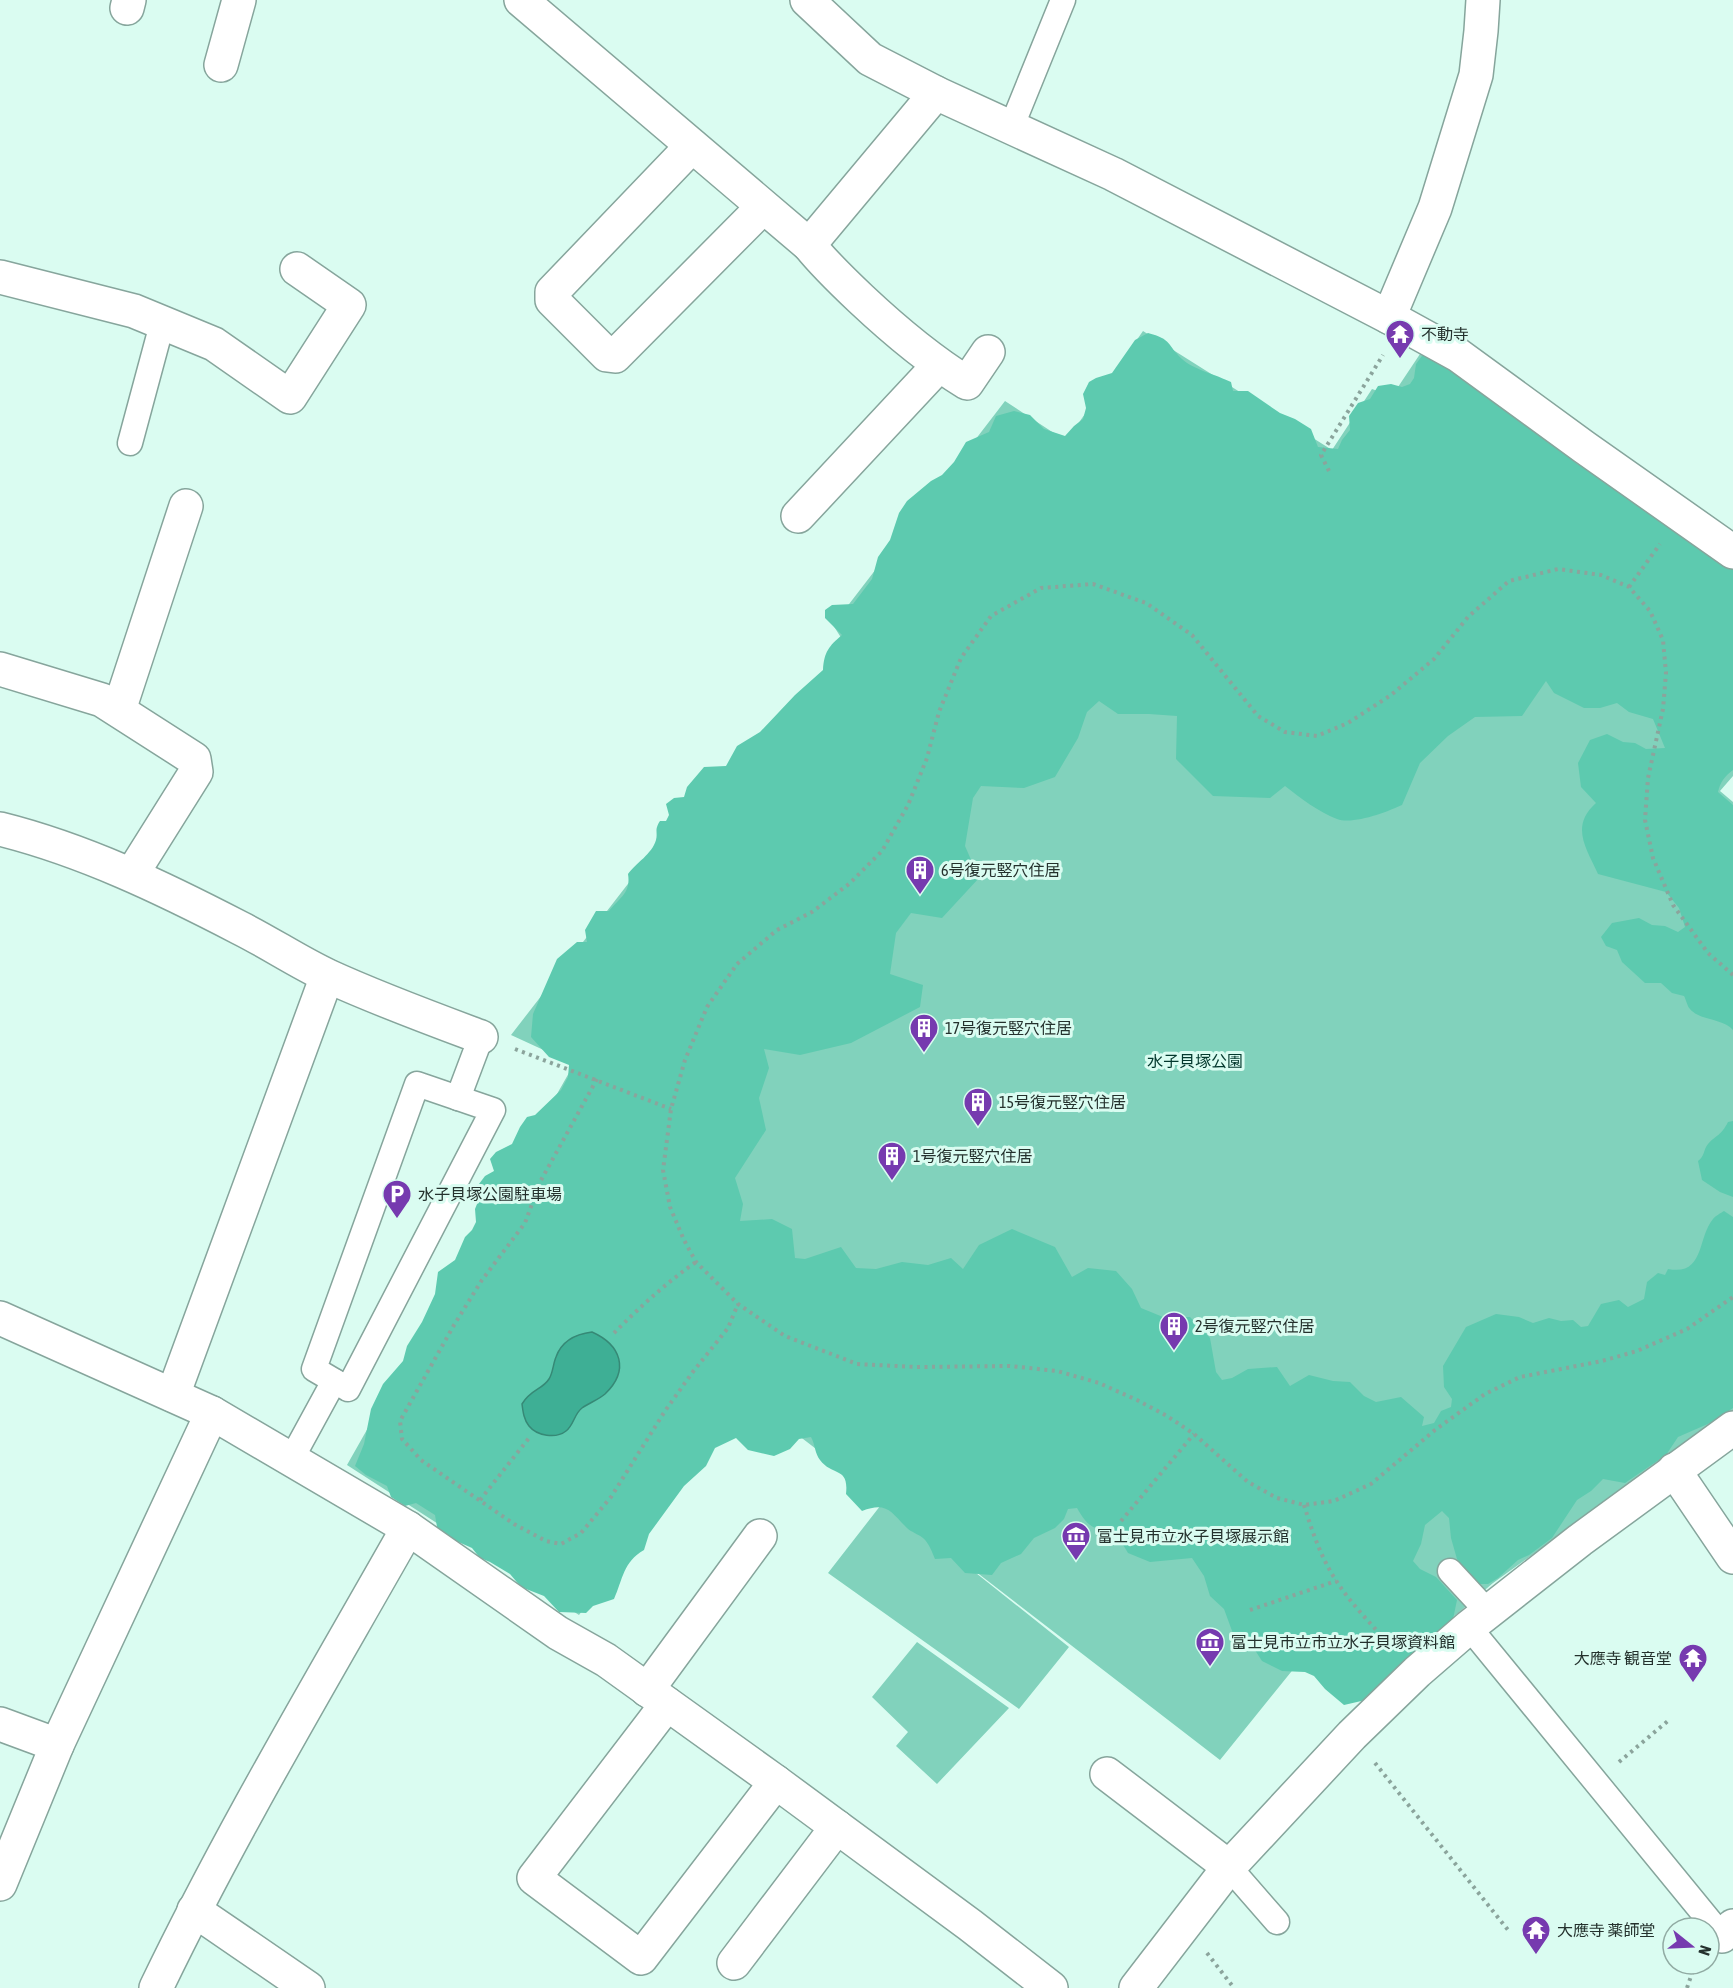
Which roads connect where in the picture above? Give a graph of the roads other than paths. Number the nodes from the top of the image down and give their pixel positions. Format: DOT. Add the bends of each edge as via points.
graph roads {
  1 [pos="239,0"];
  2 [pos="521,0"];
  3 [pos="807,0"];
  4 [pos="1063,0"];
  5 [pos="1483,0"];
  6 [pos="221,65"];
  7 [pos="936,93"];
  8 [pos="1011,128"];
  9 [pos="692,146"];
  10 [pos="763,207"];
  11 [pos="809,246"];
  12 [pos="297,269"];
  13 [pos="0,277"];
  14 [pos="1396,320"];
  15 [pos="162,324"];
  16 [pos="988,352"];
  17 [pos="939,365"];
  18 [pos="130,442"];
  19 [pos="186,506"];
  20 [pos="798,516"];
  21 [pos="1733,552"];
  22 [pos="0,669"];
  23 [pos="119,710"];
  24 [pos="0,829"];
  25 [pos="132,874"];
  26 [pos="327,976"];
  27 [pos="481,1036"];
  28 [pos="458,1098"];
  29 [pos="0,1318"];
  30 [pos="334,1381"];
  31 [pos="173,1395"];
  32 [pos="212,1413"];
  33 [pos="1733,1428"];
  34 [pos="291,1458"];
  35 [pos="1674,1470"];
  36 [pos="408,1528"];
  37 [pos="760,1536"];
  38 [pos="1733,1557"];
  39 [pos="1450,1570"];
  40 [pos="1478,1620"];
  41 [pos="657,1697"];
  42 [pos="0,1724"];
  43 [pos="57,1745"];
  44 [pos="1107,1774"];
  45 [pos="776,1782"];
  46 [pos="837,1827"];
  47 [pos="1229,1868"];
  48 [pos="0,1884"];
  49 [pos="194,1910"];
  50 [pos="1276,1922"];
  51 [pos="1727,1931"];
  52 [pos="734,1962"];
  53 [pos="156,1988"];
  54 [pos="308,1988"];
  55 [pos="1051,1988"];
  56 [pos="1136,1988"];
  1 -- 6 [label="street"];
  2 -- 9 [label="street"];
  3 -- 7 [label="street" via="870,59"];
  4 -- 8 [label="lane"];
  5 -- 14 [label="street" via="1476,75"];
  7 -- 8 [label="street"];
  7 -- 11 [label="street"];
  8 -- 14 [label="street" via="1113,174"];
  9 -- 10 [label="street"];
  9 -- 10 [label="street" via="552,292 552,300 607,356 615,356"];
  10 -- 11 [label="street"];
  11 -- 17 [label="street" via="882,318"];
  12 -- 15 [label="street" via="349,306 290,397 214,344"];
  13 -- 15 [label="street" via="134,311"];
  14 -- 21 [label="street" via="1458,355"];
  15 -- 18 [label="lane"];
  16 -- 17 [label="street" via="967,383"];
  17 -- 20 [label="street"];
  19 -- 23 [label="street"];
  22 -- 23 [label="street" via="102,700"];
  23 -- 25 [label="street" via="194,759 196,772"];
  24 -- 25 [label="street"];
  25 -- 26 [label="street"];
  26 -- 27 [label="street"];
  26 -- 31 [label="street"];
  27 -- 28 [label="lane"];
  28 -- 30 [label="lane" via="493,1110 348,1389"];
  28 -- 30 [label="lane" via="417,1084 314,1369"];
  29 -- 31 [label="street"];
  30 -- 34 [label="lane"];
  31 -- 32 [label="street"];
  32 -- 34 [label="street"];
  32 -- 43 [label="street"];
  33 -- 35 [label="street"];
  34 -- 36 [label="street"];
  35 -- 38 [label="street"];
  35 -- 40 [label="street"];
  36 -- 41 [label="street"];
  36 -- 49 [label="street"];
  37 -- 41 [label="street"];
  39 -- 40 [label="lane"];
  40 -- 47 [label="street" via="1352,1735"];
  40 -- 51 [label="lane" via="1596,1781"];
  41 -- 45 [label="street"];
  41 -- 45 [label="street" via="534,1878 641,1958"];
  42 -- 43 [label="street"];
  43 -- 48 [label="street"];
  44 -- 47 [label="street"];
  45 -- 46 [label="street"];
  46 -- 52 [label="street"];
  46 -- 55 [label="street"];
  47 -- 50 [label="lane"];
  47 -- 56 [label="street"];
  49 -- 53 [label="street"];
  49 -- 54 [label="street"];
}
